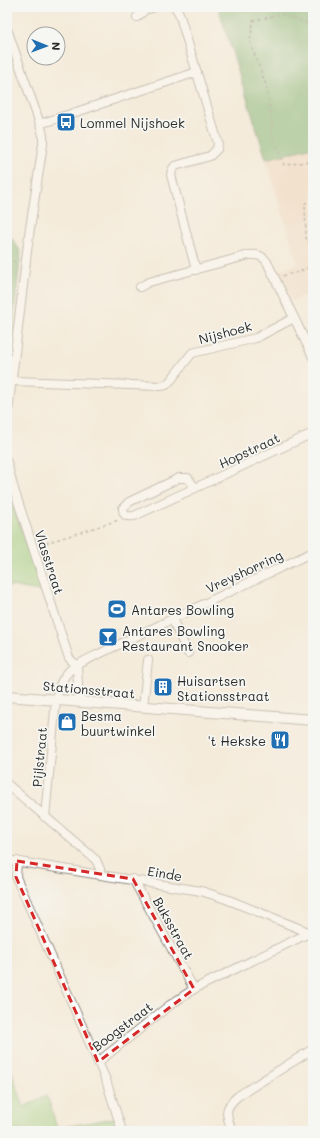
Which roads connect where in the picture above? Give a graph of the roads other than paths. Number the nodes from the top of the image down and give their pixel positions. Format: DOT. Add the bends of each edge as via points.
graph roads {
  1 [pos="155,7"];
  2 [pos="175,7"];
  3 [pos="137,17"];
  4 [pos="7,29"];
  5 [pos="197,72"];
  6 [pos="40,124"];
  7 [pos="196,270"];
  8 [pos="140,288"];
  9 [pos="294,318"];
  10 [pos="313,357"];
  11 [pos="12,381"];
  12 [pos="7,420"];
  13 [pos="313,433"];
  14 [pos="7,462"];
  15 [pos="195,488"];
  16 [pos="313,552"];
  17 [pos="172,619"];
  18 [pos="188,653"];
  19 [pos="148,660"];
  20 [pos="77,666"];
  21 [pos="7,696"];
  22 [pos="56,700"];
  23 [pos="79,702"];
  24 [pos="143,707"];
  25 [pos="313,720"];
  26 [pos="7,784"];
  27 [pos="45,817"];
  28 [pos="7,860"];
  29 [pos="16,861"];
  30 [pos="100,874"];
  31 [pos="132,879"];
  32 [pos="311,934"];
  33 [pos="194,989"];
  34 [pos="313,1049"];
  35 [pos="98,1062"];
  36 [pos="122,1131"];
  37 [pos="232,1131"];
  1 -- 3 [label="street" via="145,10"];
  2 -- 5 [label="street"];
  4 -- 6 [label="street"];
  5 -- 6 [label="street"];
  5 -- 7 [label="street" via="218,143 217,149 210,156 175,166 171,175"];
  6 -- 11 [label="street" via="43,144"];
  7 -- 8 [label="street" via="149,282"];
  7 -- 9 [label="street" via="255,254 264,258"];
  9 -- 10 [label="street"];
  9 -- 11 [label="street, Nijshoek" via="256,338 192,353 166,385"];
  11 -- 12 [label="street"];
  13 -- 15 [label="street, Hopstraat"];
  14 -- 20 [label="street, Vlasstraat" via="64,643 70,658"];
  15 -- 15 [label="street, Hopstraat" via="128,517 123,512 123,508 129,502 179,478 188,478"];
  16 -- 17 [label="street, Vreyshorring"];
  17 -- 18 [label="street"];
  17 -- 20 [label="street, Vreyshorring"];
  19 -- 24 [label="street"];
  20 -- 22 [label="street, Vreyshorring" via="67,672"];
  20 -- 23 [label="street"];
  21 -- 22 [label="main road, Stationsstraat"];
  22 -- 23 [label="main road, Stationsstraat"];
  22 -- 27 [label="street, Pijlstraat"];
  23 -- 24 [label="main road, Stationsstraat"];
  24 -- 25 [label="main road, Stationsstraat"];
  26 -- 27 [label="street, Pijlstraat"];
  27 -- 30 [label="street, Pijlstraat" via="96,860"];
  28 -- 29 [label="street, Einde"];
  29 -- 30 [label="street, Einde"];
  29 -- 35 [label="street, Boogstraat" via="16,877"];
  30 -- 31 [label="street, Einde"];
  31 -- 32 [label="street, Einde" via="201,891"];
  31 -- 33 [label="street, Buksstraat"];
  32 -- 33 [label="street, Boogstraat"];
  33 -- 35 [label="street, Boogstraat"];
  34 -- 37 [label="street" via="230,1103 227,1113"];
  35 -- 36 [label="street"];
}
